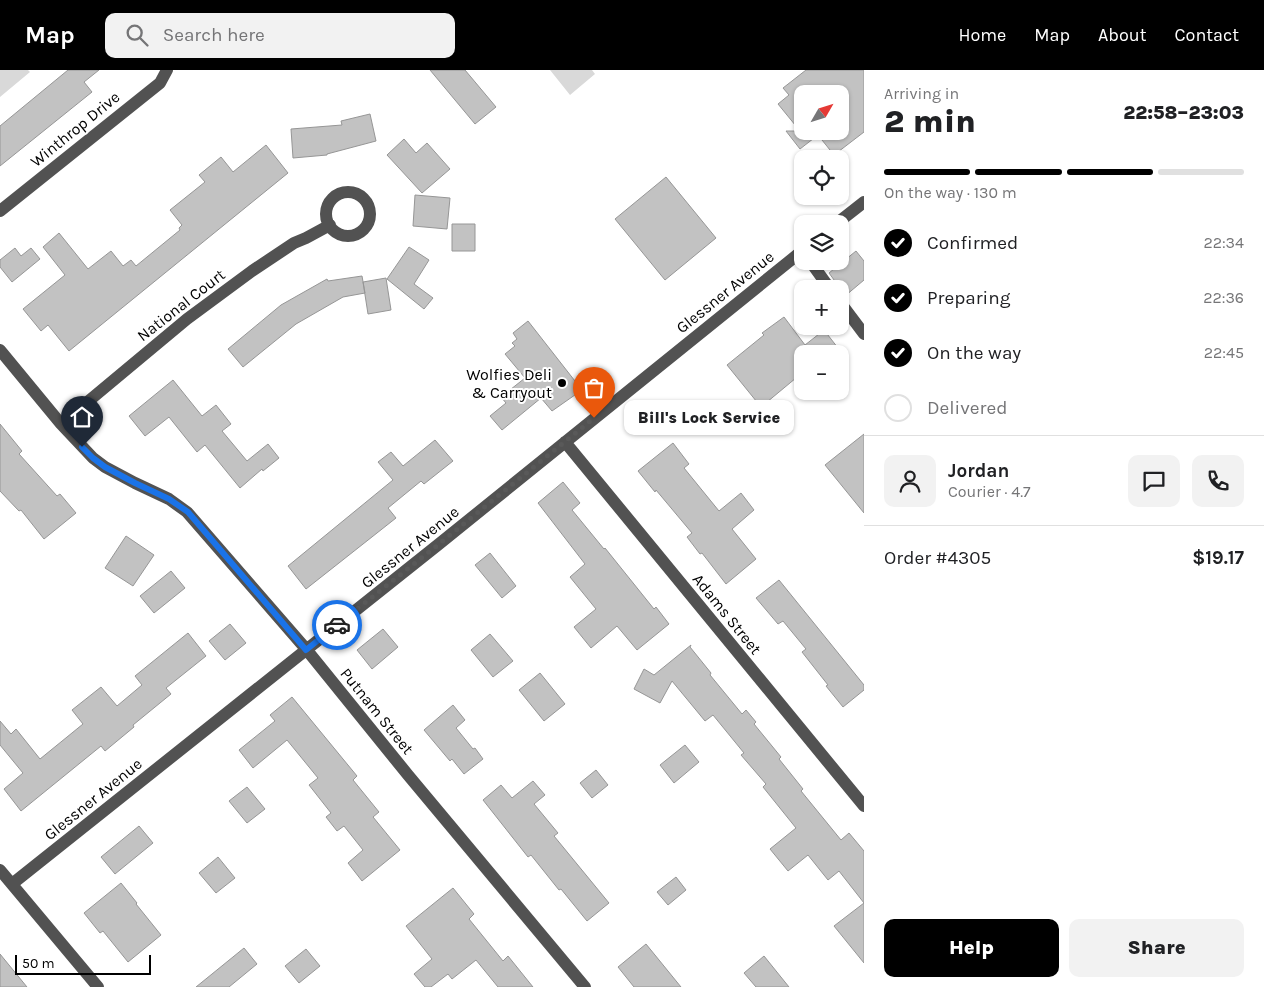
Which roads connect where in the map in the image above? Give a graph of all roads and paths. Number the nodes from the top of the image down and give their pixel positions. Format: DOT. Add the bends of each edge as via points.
graph roads {
  1 [pos="167,70"];
  2 [pos="864,202"];
  3 [pos="0,211"];
  4 [pos="847,215"];
  5 [pos="330,225"];
  6 [pos="794,257"];
  7 [pos="849,314"];
  8 [pos="864,334"];
  9 [pos="0,350"];
  10 [pos="61,424"];
  11 [pos="565,442"];
  12 [pos="306,650"];
  13 [pos="864,806"];
  14 [pos="0,870"];
  15 [pos="12,884"];
  16 [pos="98,987"];
  17 [pos="585,987"];
  1 -- 3 [label="street, Winthrop Drive" via="160,82"];
  2 -- 4 [label="street"];
  5 -- 10 [label="street, National Court" via="294,243 187,318"];
  6 -- 11 [label="street, Glessner Avenue"];
  7 -- 8 [label="street"];
  9 -- 10 [label="street, Putnam Street"];
  10 -- 12 [label="street, Putnam Street" via="105,467 188,512"];
  11 -- 12 [label="street, Glessner Avenue"];
  11 -- 13 [label="street, Adams Street"];
  12 -- 15 [label="street, Glessner Avenue"];
  12 -- 17 [label="street, Putnam Street"];
  14 -- 15 [label="street"];
  15 -- 16 [label="street"];
}
